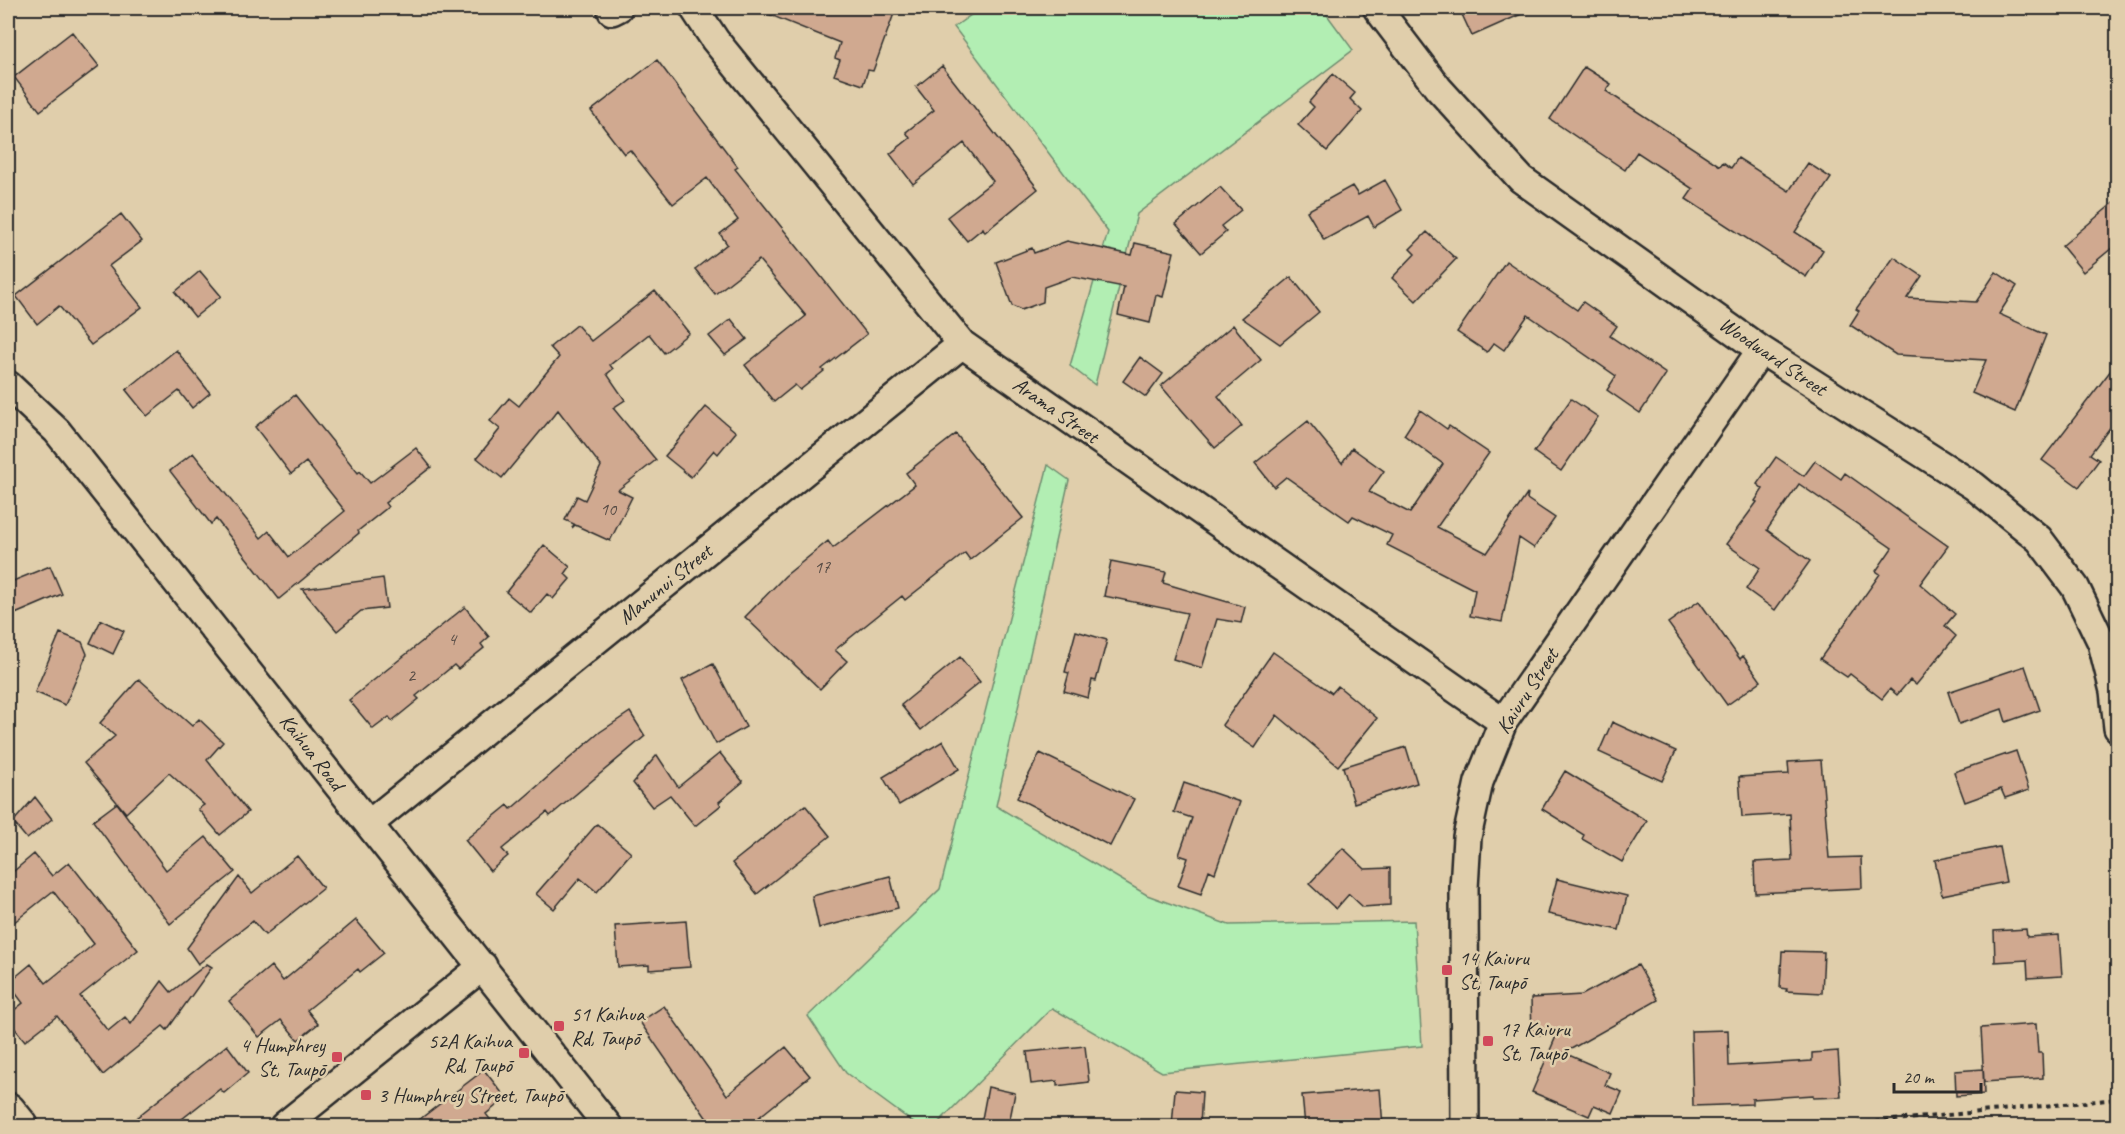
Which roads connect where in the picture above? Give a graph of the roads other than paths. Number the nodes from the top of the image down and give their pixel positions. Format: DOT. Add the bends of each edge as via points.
graph roads {
  1 [pos="694,8"];
  2 [pos="1377,8"];
  3 [pos="962,344"];
  4 [pos="1761,350"];
  5 [pos="8,385"];
  6 [pos="1503,722"];
  7 [pos="2118,728"];
  8 [pos="369,824"];
  9 [pos="483,966"];
  10 [pos="8,1110"];
  11 [pos="21,1126"];
  12 [pos="284,1126"];
  13 [pos="608,1126"];
  14 [pos="1465,1126"];
  1 -- 3 [label="street, Arama Street" via="715,40"];
  2 -- 4 [label="street, Woodward Street" via="1438,88 1521,179"];
  3 -- 6 [label="street, Arama Street"];
  3 -- 8 [label="street, Manunui Street"];
  4 -- 6 [label="street, Kaiuru Street"];
  4 -- 7 [label="street, Woodward Street" via="1974,486 2039,539 2075,587 2102,643"];
  5 -- 8 [label="street, Kaihua Road" via="57,431"];
  6 -- 14 [label="street, Kaiuru Street" via="1479,782 1467,837"];
  8 -- 9 [label="street, Kaihua Road"];
  9 -- 12 [label="street"];
  9 -- 13 [label="street, Kaihua Road"];
  10 -- 11 [label="street"];
}
